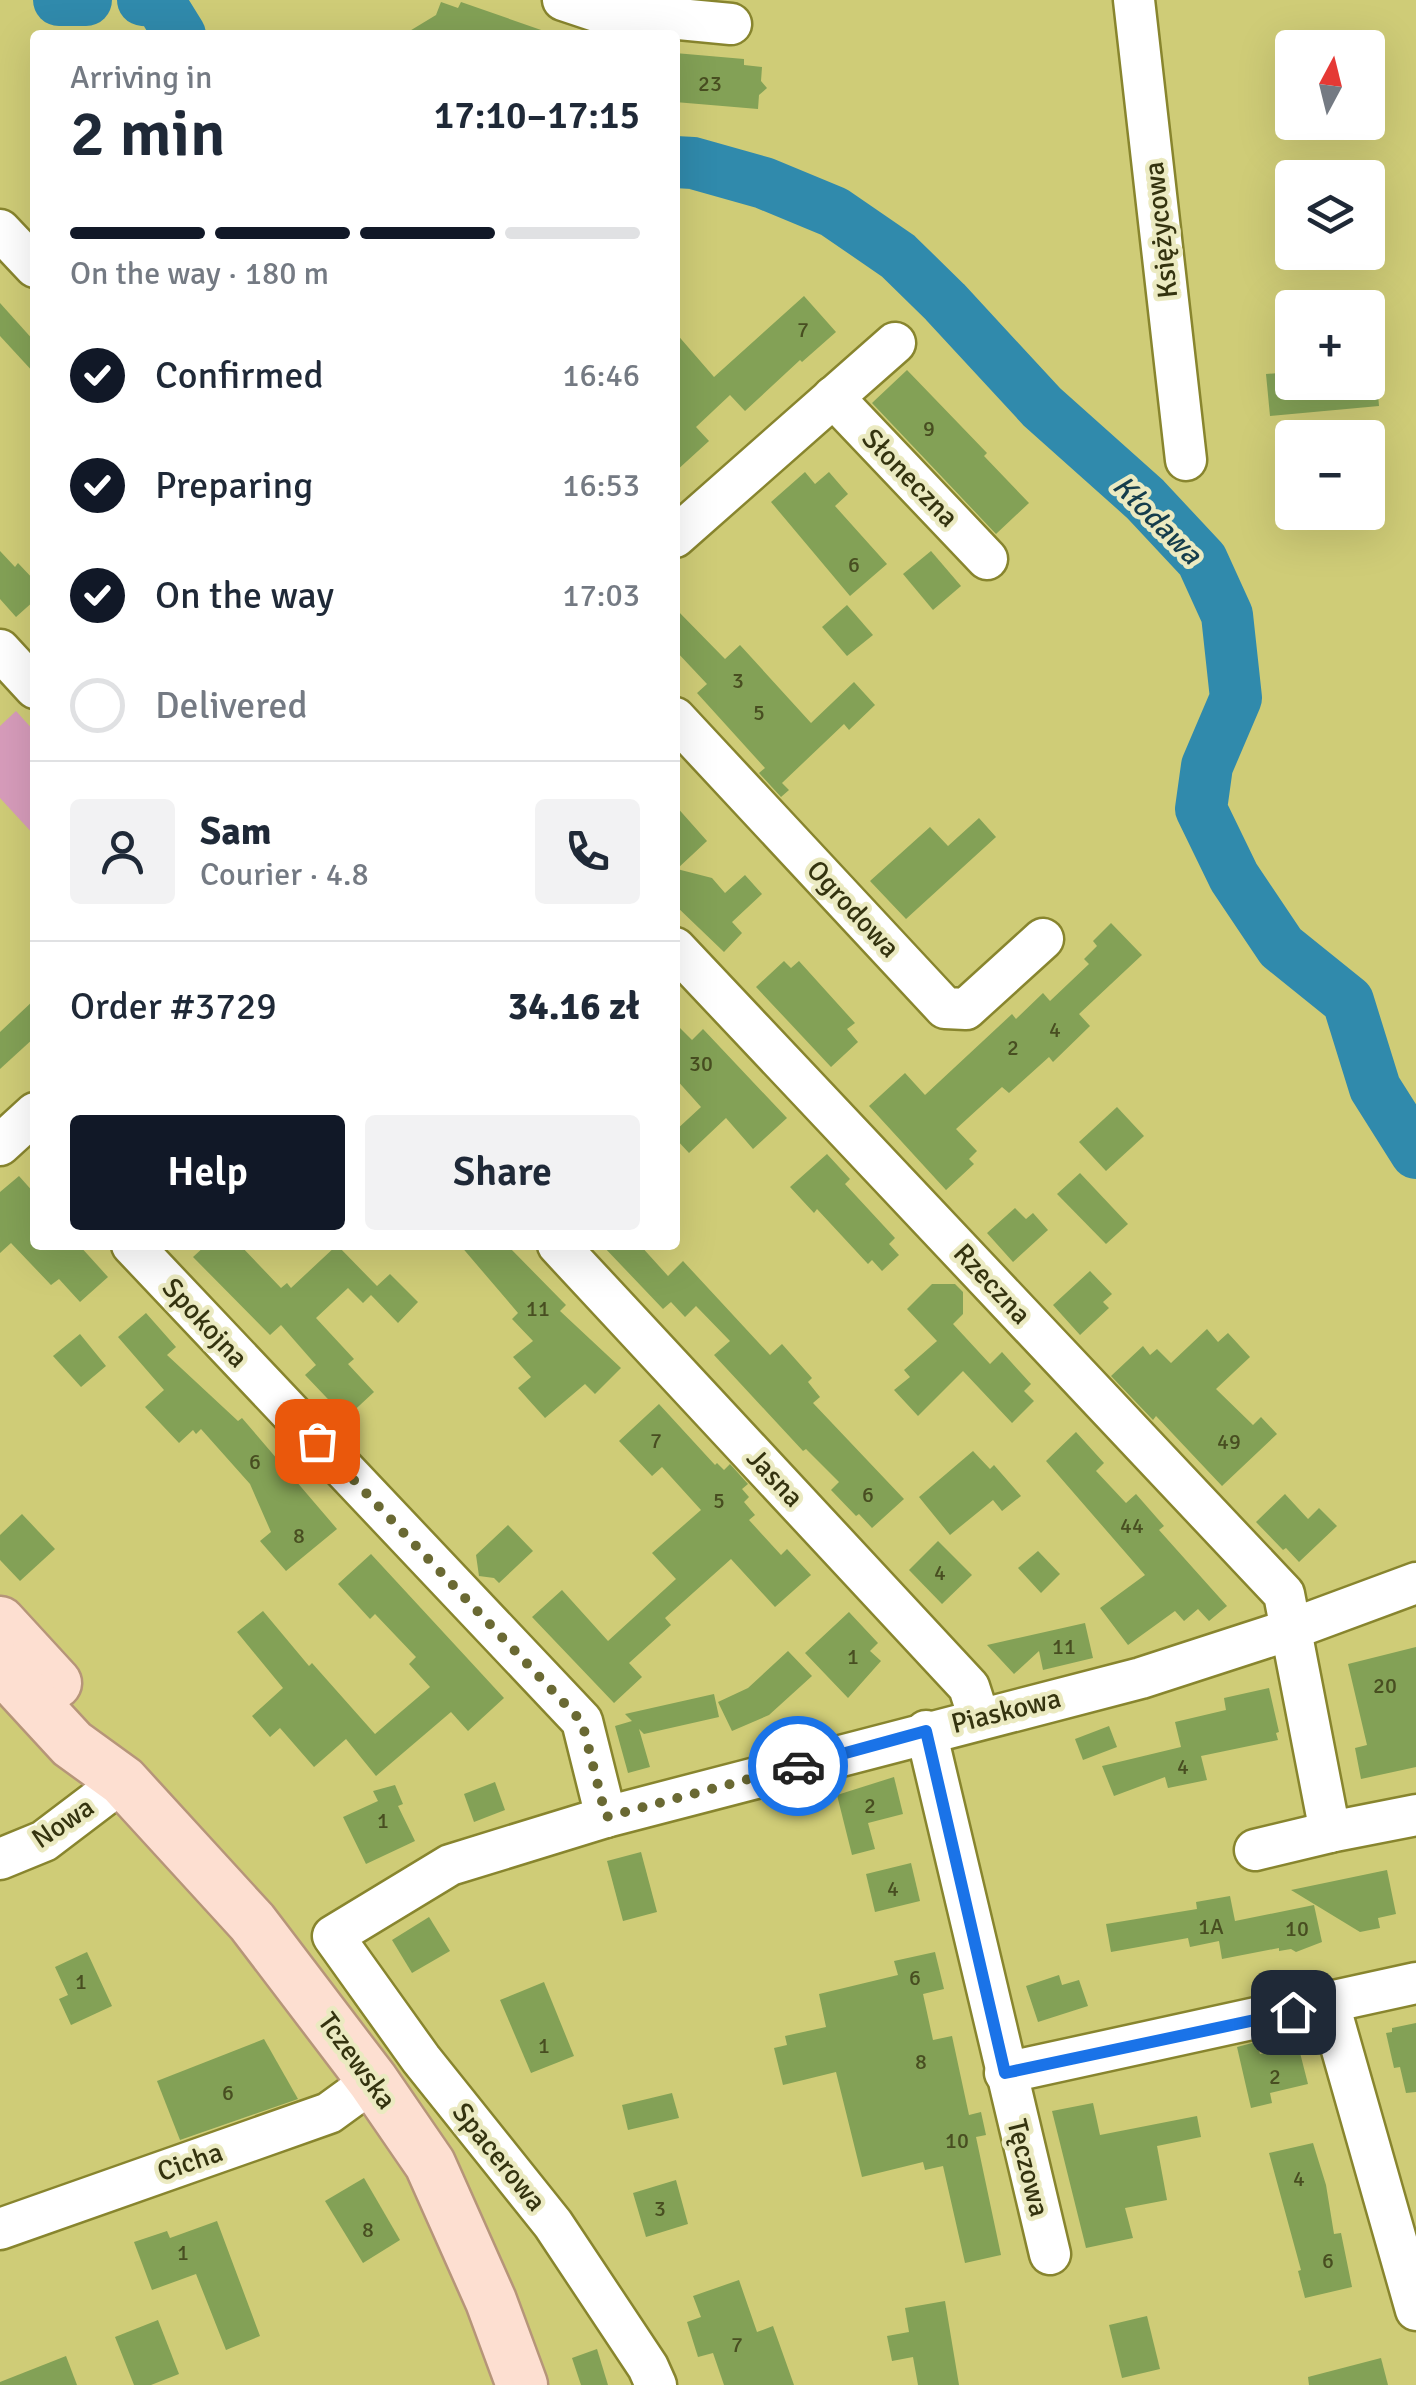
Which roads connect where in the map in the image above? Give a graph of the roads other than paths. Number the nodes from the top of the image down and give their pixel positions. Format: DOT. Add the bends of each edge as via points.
graph roads {
  1 [pos="1134,0"];
  2 [pos="568,1"];
  3 [pos="730,24"];
  4 [pos="0,230"];
  5 [pos="30,262"];
  6 [pos="895,342"];
  7 [pos="833,397"];
  8 [pos="1186,460"];
  9 [pos="680,528"];
  10 [pos="987,560"];
  11 [pos="680,723"];
  12 [pos="1042,939"];
  13 [pos="680,953"];
  14 [pos="137,1250"];
  15 [pos="563,1250"];
  16 [pos="1416,1584"];
  17 [pos="0,1622"];
  18 [pos="1290,1630"];
  19 [pos="0,1666"];
  20 [pos="979,1718"];
  21 [pos="926,1731"];
  22 [pos="123,1781"];
  23 [pos="1416,1815"];
  24 [pos="606,1817"];
  25 [pos="1330,1832"];
  26 [pos="1255,1850"];
  27 [pos="0,1859"];
  28 [pos="332,1936"];
  29 [pos="1416,1983"];
  30 [pos="1328,2004"];
  31 [pos="1005,2073"];
  32 [pos="373,2082"];
  33 [pos="0,2230"];
  34 [pos="1050,2254"];
  35 [pos="1416,2310"];
  36 [pos="522,2385"];
  37 [pos="656,2385"];
  1 -- 8 [label="street, Księżycowa"];
  2 -- 3 [label="street" via="596,11"];
  4 -- 5 [label="street"];
  6 -- 7 [label="street"];
  7 -- 9 [label="street"];
  7 -- 10 [label="street, Słoneczna"];
  11 -- 12 [label="street, Ogrodowa" via="945,1008 966,1009"];
  13 -- 18 [label="street, Rzeczna" via="1284,1594"];
  14 -- 24 [label="street, Spokojna" via="582,1722"];
  15 -- 20 [label="street, Jasna" via="969,1687"];
  16 -- 18 [label="street, Piaskowa"];
  17 -- 22 [label="main road, Tczewska" via="95,1724"];
  18 -- 20 [label="street, Piaskowa" via="1141,1678"];
  18 -- 25 [label="street"];
  19 -- 22 [label="main road, Tczewska" via="72,1744"];
  20 -- 21 [label="street, Piaskowa"];
  21 -- 24 [label="street, Piaskowa"];
  21 -- 31 [label="street, Tęczowa"];
  22 -- 27 [label="street, Nowa" via="44,1841"];
  22 -- 32 [label="main road, Tczewska" via="252,1922"];
  23 -- 25 [label="street"];
  24 -- 28 [label="street, Piaskowa" via="450,1865"];
  25 -- 26 [label="street"];
  28 -- 37 [label="street, Spacerowa" via="553,2224"];
  29 -- 30 [label="street"];
  30 -- 31 [label="street"];
  30 -- 35 [label="street"];
  31 -- 34 [label="street, Tęczowa"];
  32 -- 33 [label="street, Cicha" via="329,2113"];
  32 -- 36 [label="main road, Tczewska" via="430,2164"];
}
